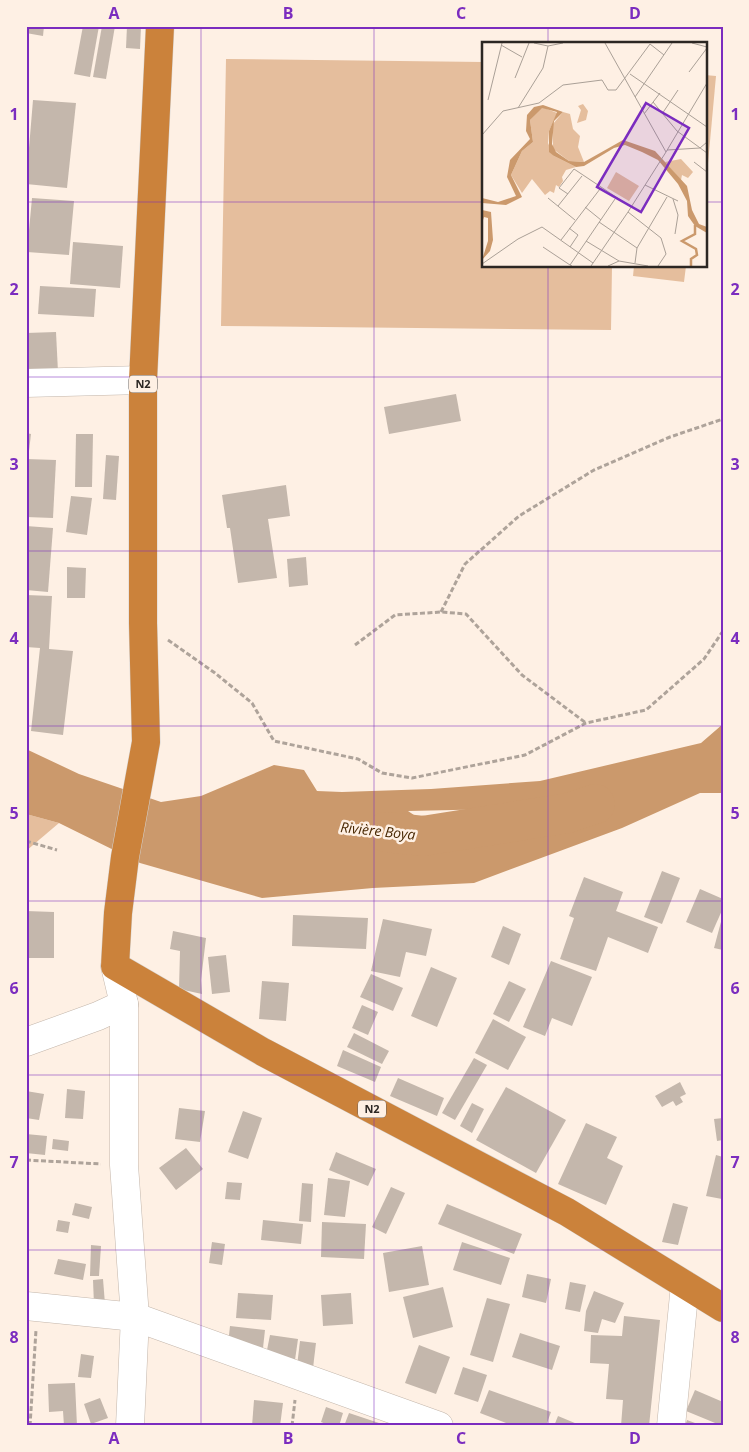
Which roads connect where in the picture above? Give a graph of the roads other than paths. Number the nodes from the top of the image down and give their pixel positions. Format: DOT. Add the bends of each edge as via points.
graph roads {
  1 [pos="160,26"];
  2 [pos="143,380"];
  3 [pos="26,383"];
  4 [pos="116,966"];
  5 [pos="124,1004"];
  6 [pos="26,1042"];
  7 [pos="685,1285"];
  8 [pos="32,1307"];
  9 [pos="723,1308"];
  10 [pos="135,1317"];
  11 [pos="130,1426"];
  12 [pos="439,1426"];
  13 [pos="671,1426"];
  1 -- 2 [label="highway, N2"];
  2 -- 3 [label="street"];
  2 -- 4 [label="highway, N2" via="146,742 124,857"];
  4 -- 5 [label="street"];
  4 -- 7 [label="highway, N2" via="263,1052 568,1212"];
  5 -- 6 [label="street"];
  5 -- 10 [label="street" via="124,1165"];
  7 -- 9 [label="highway, N2"];
  7 -- 13 [label="street"];
  8 -- 10 [label="street"];
  10 -- 11 [label="street"];
  10 -- 12 [label="street"];
}
